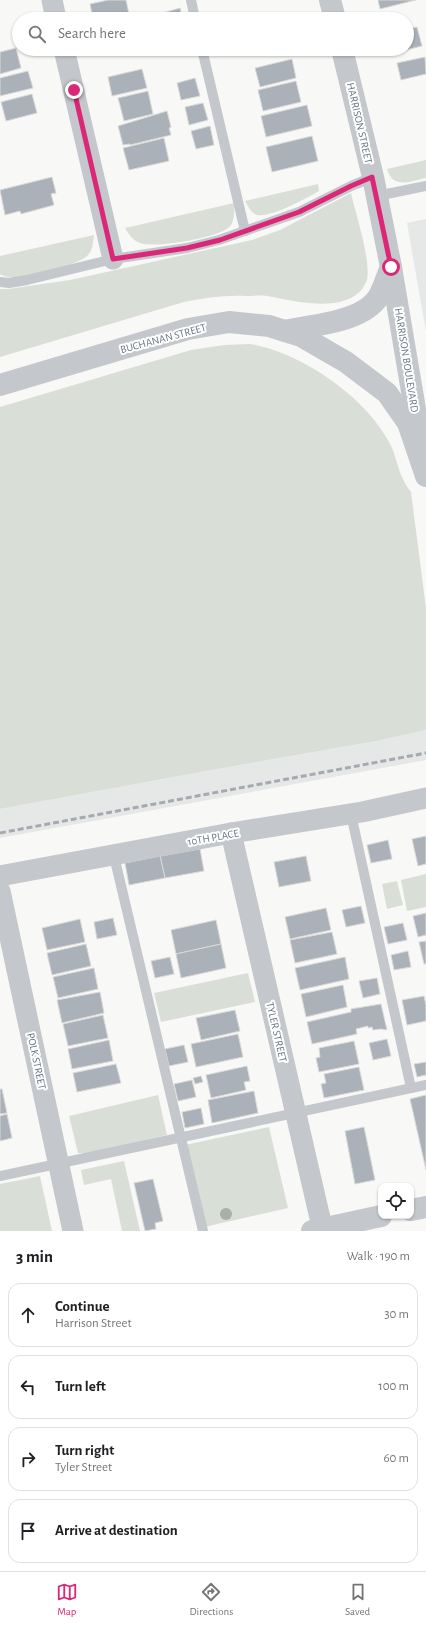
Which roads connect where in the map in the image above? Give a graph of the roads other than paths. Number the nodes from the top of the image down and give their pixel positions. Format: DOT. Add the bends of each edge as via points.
graph roads {
  1 [pos="52,0"];
  2 [pos="191,0"];
  3 [pos="330,0"];
  4 [pos="55,12"];
  5 [pos="194,12"];
  6 [pos="333,12"];
  7 [pos="66,56"];
  8 [pos="204,56"];
  9 [pos="344,56"];
  10 [pos="375,186"];
  11 [pos="426,186"];
  12 [pos="245,231"];
  13 [pos="113,259"];
  14 [pos="391,267"];
  15 [pos="0,282"];
  16 [pos="285,331"];
  17 [pos="0,385"];
  18 [pos="426,477"];
  19 [pos="426,798"];
  20 [pos="351,814"];
  21 [pos="231,833"];
  22 [pos="114,856"];
  23 [pos="0,876"];
  24 [pos="0,891"];
  25 [pos="426,1085"];
  26 [pos="411,1088"];
  27 [pos="296,1113"];
  28 [pos="181,1138"];
  29 [pos="59,1164"];
  30 [pos="0,1176"];
  31 [pos="426,1206"];
  32 [pos="414,1209"];
  33 [pos="378,1217"];
  34 [pos="319,1230"];
  35 [pos="74,1231"];
  36 [pos="202,1231"];
  1 -- 4 [label="street"];
  2 -- 5 [label="lane"];
  3 -- 6 [label="street"];
  7 -- 13 [label="street"];
  8 -- 12 [label="lane"];
  9 -- 10 [label="street, HARRISON STREET"];
  10 -- 11 [label="lane"];
  10 -- 12 [label="lane" via="351,186 299,212"];
  10 -- 14 [label="street, HARRISON STREET"];
  12 -- 13 [label="lane" via="187,248"];
  13 -- 15 [label="lane" via="28,280"];
  14 -- 16 [label="street" via="380,296 362,312 348,318"];
  14 -- 18 [label="street, HARRISON BOULEVARD"];
  16 -- 17 [label="street, BUCHANAN STREET" via="269,326 229,322 188,329"];
  16 -- 18 [label="street, BUCHANAN STREET" via="301,336 346,362 387,393 408,423"];
  19 -- 20 [label="street, 10TH PLACE"];
  20 -- 21 [label="street, 10TH PLACE"];
  20 -- 26 [label="lane"];
  21 -- 22 [label="street, 10TH PLACE"];
  21 -- 27 [label="street, TYLER STREET"];
  22 -- 23 [label="street, 10TH PLACE"];
  22 -- 28 [label="lane"];
  24 -- 29 [label="street, POLK STREET"];
  25 -- 26 [label="lane"];
  26 -- 27 [label="lane"];
  27 -- 28 [label="lane"];
  27 -- 34 [label="street, TYLER STREET"];
  28 -- 29 [label="lane"];
  28 -- 36 [label="lane"];
  29 -- 30 [label="lane"];
  29 -- 35 [label="street, POLK STREET"];
  31 -- 32 [label="street"];
  33 -- 34 [label="street"];
}
